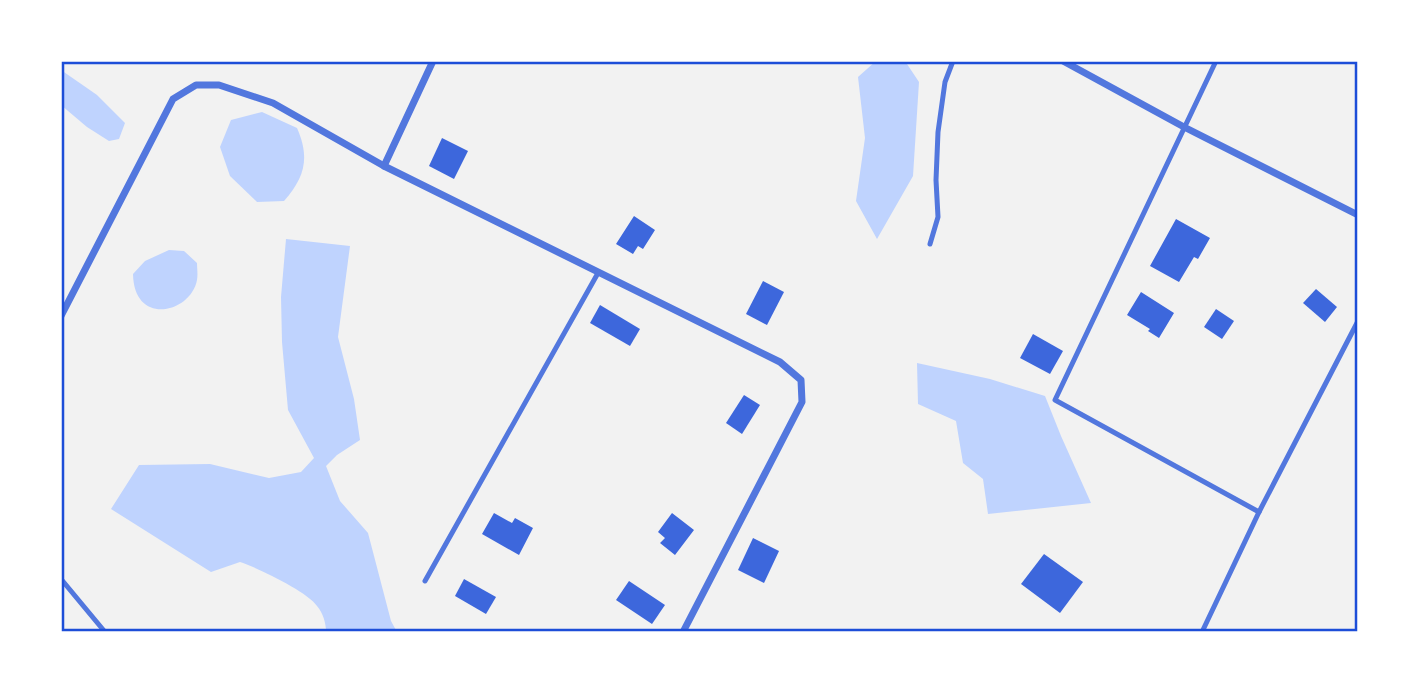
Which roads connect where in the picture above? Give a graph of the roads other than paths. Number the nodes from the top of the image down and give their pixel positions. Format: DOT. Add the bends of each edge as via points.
graph roads {
  1 [pos="433,61"];
  2 [pos="953,61"];
  3 [pos="1063,61"];
  4 [pos="1216,61"];
  5 [pos="1184,127"];
  6 [pos="384,166"];
  7 [pos="1358,215"];
  8 [pos="930,244"];
  9 [pos="598,273"];
  10 [pos="61,316"];
  11 [pos="1358,321"];
  12 [pos="1259,512"];
  13 [pos="61,579"];
  14 [pos="425,581"];
  15 [pos="105,632"];
  16 [pos="683,632"];
  17 [pos="1202,632"];
  1 -- 6 [label="street"];
  2 -- 8 [label="lane" via="938,132 938,217"];
  3 -- 5 [label="street"];
  4 -- 5 [label="lane"];
  5 -- 7 [label="street"];
  5 -- 12 [label="lane" via="1055,400"];
  6 -- 9 [label="street"];
  6 -- 10 [label="street" via="272,103 219,85 196,85 173,99"];
  9 -- 14 [label="lane"];
  9 -- 16 [label="street" via="780,362 801,380 802,402"];
  11 -- 12 [label="lane"];
  12 -- 17 [label="lane"];
  13 -- 15 [label="lane"];
}
